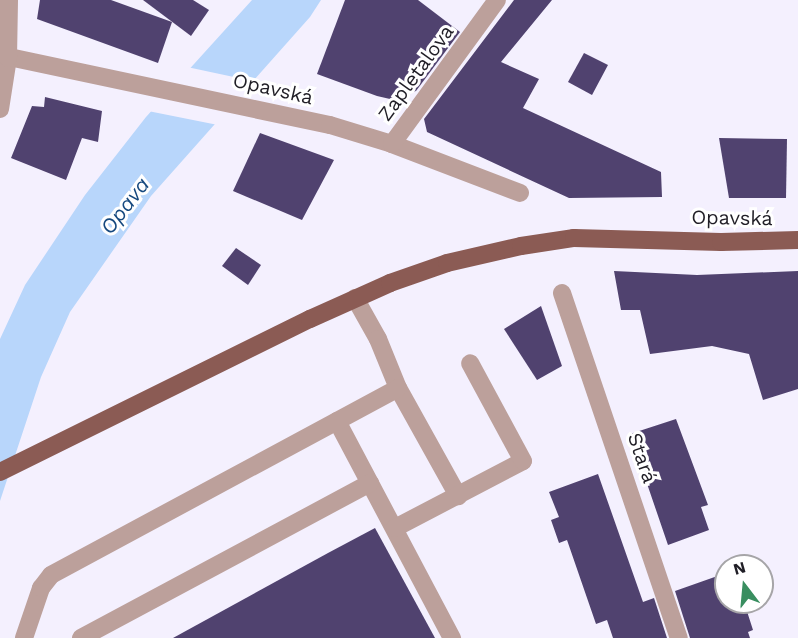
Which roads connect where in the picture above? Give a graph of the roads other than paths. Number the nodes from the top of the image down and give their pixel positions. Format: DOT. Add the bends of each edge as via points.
graph roads {
  1 [pos="9,0"];
  2 [pos="497,0"];
  3 [pos="4,56"];
  4 [pos="0,109"];
  5 [pos="392,144"];
  6 [pos="520,193"];
  7 [pos="798,240"];
  8 [pos="562,293"];
  9 [pos="355,298"];
  10 [pos="470,363"];
  11 [pos="398,388"];
  12 [pos="337,421"];
  13 [pos="0,472"];
  14 [pos="370,483"];
  15 [pos="458,496"];
  16 [pos="395,528"];
  17 [pos="24,638"];
  18 [pos="81,638"];
  19 [pos="452,638"];
  20 [pos="679,638"];
  1 -- 3 [label="street"];
  2 -- 5 [label="street, Zapletalova"];
  3 -- 4 [label="street"];
  3 -- 5 [label="street, Opavská" via="330,124"];
  5 -- 6 [label="street, Opavská"];
  7 -- 9 [label="main road, Opavská" via="559,239 447,263"];
  8 -- 20 [label="street, Stará"];
  9 -- 11 [label="street" via="378,339"];
  9 -- 13 [label="main road, Opavská"];
  10 -- 15 [label="street" via="523,461"];
  11 -- 12 [label="street"];
  11 -- 15 [label="street"];
  12 -- 14 [label="street"];
  12 -- 17 [label="street" via="51,575 41,588"];
  14 -- 16 [label="street"];
  14 -- 18 [label="street"];
  15 -- 16 [label="street"];
  16 -- 19 [label="street"];
}
